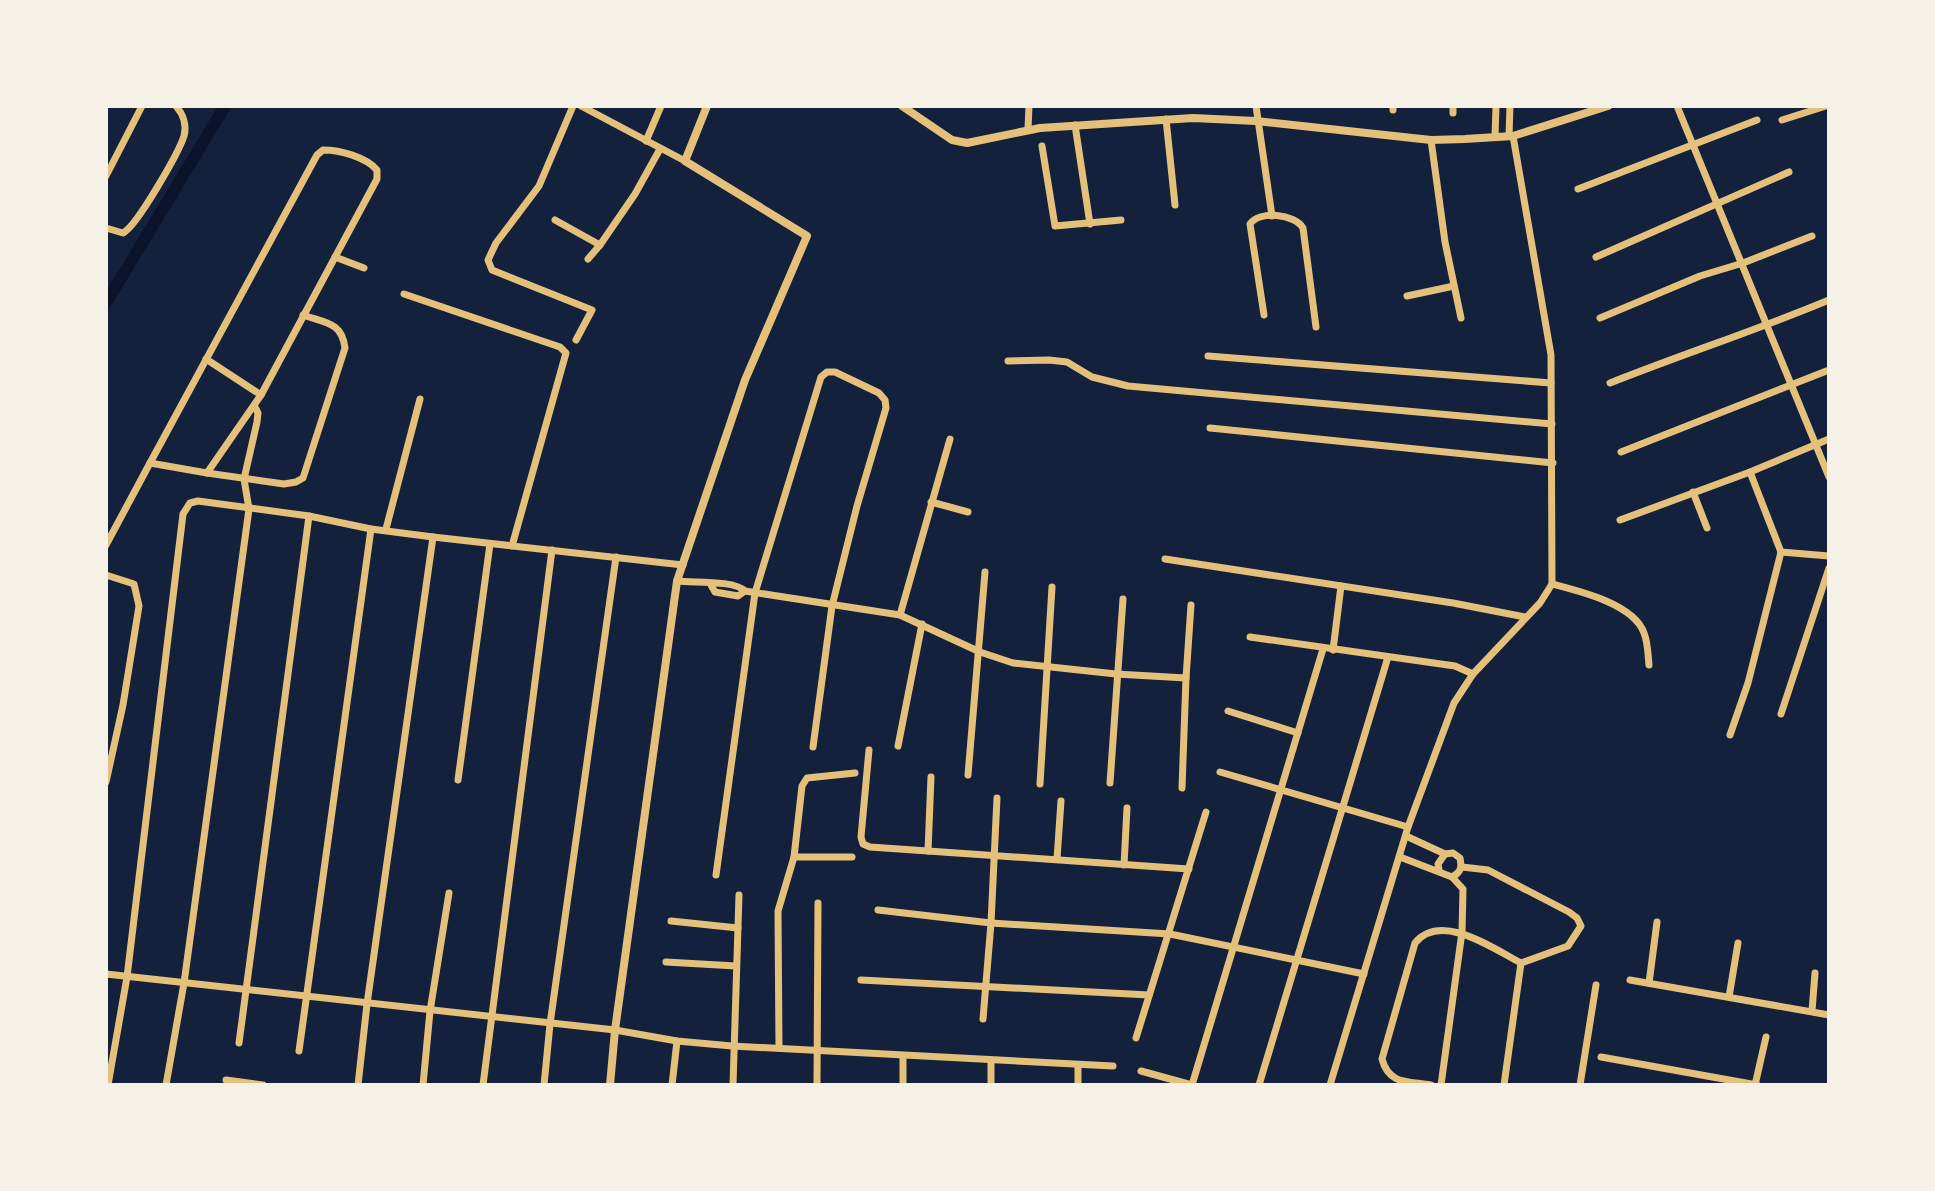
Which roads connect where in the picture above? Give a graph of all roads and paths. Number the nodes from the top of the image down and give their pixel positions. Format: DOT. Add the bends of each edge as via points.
graph roads {
  1 [pos="142,106"];
  2 [pos="176,106"];
  3 [pos="573,106"];
  4 [pos="661,106"];
  5 [pos="707,106"];
  6 [pos="902,106"];
  7 [pos="1029,106"];
  8 [pos="1256,106"];
  9 [pos="1496,106"];
  10 [pos="1510,106"];
  11 [pos="1608,106"];
  12 [pos="1677,106"];
  13 [pos="1826,106"];
  14 [pos="586,108"];
  15 [pos="1166,119"];
  16 [pos="1757,120"];
  17 [pos="1782,120"];
  18 [pos="1256,121"];
  19 [pos="1075,125"];
  20 [pos="1028,129"];
  21 [pos="1511,136"];
  22 [pos="1495,137"];
  23 [pos="1431,140"];
  24 [pos="646,141"];
  25 [pos="1692,145"];
  26 [pos="1042,146"];
  27 [pos="660,149"];
  28 [pos="685,161"];
  29 [pos="1789,172"];
  30 [pos="106,176"];
  31 [pos="1578,189"];
  32 [pos="1719,204"];
  33 [pos="1175,205"];
  34 [pos="1272,216"];
  35 [pos="555,220"];
  36 [pos="1121,220"];
  37 [pos="1090,224"];
  38 [pos="106,228"];
  39 [pos="1812,236"];
  40 [pos="600,245"];
  41 [pos="335,257"];
  42 [pos="1596,257"];
  43 [pos="588,259"];
  44 [pos="1743,263"];
  45 [pos="364,268"];
  46 [pos="1454,286"];
  47 [pos="404,294"];
  48 [pos="1407,296"];
  49 [pos="1829,300"];
  50 [pos="303,315"];
  51 [pos="1264,315"];
  52 [pos="1461,318"];
  53 [pos="1600,318"];
  54 [pos="1767,326"];
  55 [pos="1316,327"];
  56 [pos="576,340"];
  57 [pos="1208,356"];
  58 [pos="206,359"];
  59 [pos="1008,361"];
  60 [pos="1829,370"];
  61 [pos="1551,383"];
  62 [pos="1610,383"];
  63 [pos="1791,386"];
  64 [pos="261,395"];
  65 [pos="420,399"];
  66 [pos="255,407"];
  67 [pos="1552,424"];
  68 [pos="1210,428"];
  69 [pos="950,439"];
  70 [pos="1829,439"];
  71 [pos="1813,444"];
  72 [pos="1621,452"];
  73 [pos="150,463"];
  74 [pos="1553,463"];
  75 [pos="1750,472"];
  76 [pos="207,473"];
  77 [pos="1829,477"];
  78 [pos="244,479"];
  79 [pos="1693,492"];
  80 [pos="931,502"];
  81 [pos="249,509"];
  82 [pos="968,512"];
  83 [pos="309,516"];
  84 [pos="1620,520"];
  85 [pos="1707,528"];
  86 [pos="371,529"];
  87 [pos="386,529"];
  88 [pos="433,537"];
  89 [pos="490,544"];
  90 [pos="106,545"];
  91 [pos="512,546"];
  92 [pos="552,550"];
  93 [pos="1781,552"];
  94 [pos="1829,556"];
  95 [pos="616,557"];
  96 [pos="1165,559"];
  97 [pos="683,565"];
  98 [pos="1829,568"];
  99 [pos="985,572"];
  100 [pos="106,575"];
  101 [pos="677,581"];
  102 [pos="1552,584"];
  103 [pos="1341,586"];
  104 [pos="1052,587"];
  105 [pos="755,593"];
  106 [pos="1123,599"];
  107 [pos="1191,605"];
  108 [pos="832,606"];
  109 [pos="900,615"];
  110 [pos="1525,617"];
  111 [pos="922,624"];
  112 [pos="1250,637"];
  113 [pos="1323,649"];
  114 [pos="1333,650"];
  115 [pos="980,652"];
  116 [pos="1388,657"];
  117 [pos="1649,665"];
  118 [pos="1046,667"];
  119 [pos="1116,674"];
  120 [pos="1473,674"];
  121 [pos="1186,678"];
  122 [pos="1228,711"];
  123 [pos="1781,714"];
  124 [pos="1298,733"];
  125 [pos="1730,735"];
  126 [pos="898,746"];
  127 [pos="813,747"];
  128 [pos="869,750"];
  129 [pos="1220,772"];
  130 [pos="855,773"];
  131 [pos="968,775"];
  132 [pos="931,777"];
  133 [pos="458,780"];
  134 [pos="106,782"];
  135 [pos="1110,783"];
  136 [pos="1040,784"];
  137 [pos="1182,788"];
  138 [pos="1281,790"];
  139 [pos="997,798"];
  140 [pos="1061,801"];
  141 [pos="1127,808"];
  142 [pos="1343,808"];
  143 [pos="1206,812"];
  144 [pos="1408,827"];
  145 [pos="1406,836"];
  146 [pos="928,851"];
  147 [pos="1445,854"];
  148 [pos="794,857"];
  149 [pos="852,857"];
  150 [pos="994,857"];
  151 [pos="1400,857"];
  152 [pos="1057,859"];
  153 [pos="1124,865"];
  154 [pos="1462,867"];
  155 [pos="1189,869"];
  156 [pos="1439,870"];
  157 [pos="716,875"];
  158 [pos="1452,877"];
  159 [pos="449,893"];
  160 [pos="739,895"];
  161 [pos="818,903"];
  162 [pos="878,910"];
  163 [pos="671,921"];
  164 [pos="1657,922"];
  165 [pos="991,923"];
  166 [pos="738,928"];
  167 [pos="1462,932"];
  168 [pos="1170,934"];
  169 [pos="1738,943"];
  170 [pos="1233,947"];
  171 [pos="1297,960"];
  172 [pos="666,962"];
  173 [pos="1521,963"];
  174 [pos="736,966"];
  175 [pos="1815,973"];
  176 [pos="106,974"];
  177 [pos="1364,974"];
  178 [pos="127,977"];
  179 [pos="861,980"];
  180 [pos="1630,980"];
  181 [pos="184,983"];
  182 [pos="1649,983"];
  183 [pos="987,985"];
  184 [pos="1596,985"];
  185 [pos="245,990"];
  186 [pos="1149,995"];
  187 [pos="306,997"];
  188 [pos="1729,997"];
  189 [pos="367,1004"];
  190 [pos="430,1011"];
  191 [pos="1812,1011"];
  192 [pos="1829,1015"];
  193 [pos="490,1018"];
  194 [pos="983,1019"];
  195 [pos="550,1024"];
  196 [pos="615,1030"];
  197 [pos="1766,1037"];
  198 [pos="1136,1038"];
  199 [pos="677,1041"];
  200 [pos="239,1043"];
  201 [pos="732,1046"];
  202 [pos="779,1048"];
  203 [pos="816,1049"];
  204 [pos="299,1051"];
  205 [pos="903,1056"];
  206 [pos="1601,1057"];
  207 [pos="991,1060"];
  208 [pos="1078,1065"];
  209 [pos="1113,1066"];
  210 [pos="1141,1071"];
  211 [pos="226,1080"];
  212 [pos="1158,1080"];
  213 [pos="108,1085"];
  214 [pos="166,1085"];
  215 [pos="263,1085"];
  216 [pos="358,1085"];
  217 [pos="423,1085"];
  218 [pos="483,1085"];
  219 [pos="544,1085"];
  220 [pos="610,1085"];
  221 [pos="672,1085"];
  222 [pos="733,1085"];
  223 [pos="817,1085"];
  224 [pos="903,1085"];
  225 [pos="991,1085"];
  226 [pos="1078,1085"];
  227 [pos="1192,1085"];
  228 [pos="1259,1085"];
  229 [pos="1330,1085"];
  230 [pos="1431,1085"];
  231 [pos="1441,1085"];
  232 [pos="1504,1085"];
  233 [pos="1580,1085"];
  234 [pos="1756,1085"];
  1 -- 30 [label="street"];
  2 -- 38 [label="street" via="183,114 185,135 143,212 123,233"];
  3 -- 56 [label="street" via="539,186 488,260 492,270 592,310"];
  4 -- 24 [label="street"];
  5 -- 28 [label="street"];
  6 -- 20 [label="street" via="952,140 967,143"];
  7 -- 20 [label="street"];
  8 -- 18 [label="street"];
  9 -- 22 [label="street"];
  10 -- 21 [label="street"];
  11 -- 21 [label="street"];
  12 -- 25 [label="street"];
  13 -- 17 [label="street"];
  14 -- 24 [label="street"];
  15 -- 18 [label="street"];
  15 -- 19 [label="street"];
  15 -- 33 [label="street"];
  16 -- 25 [label="street"];
  18 -- 23 [label="street"];
  18 -- 34 [label="street"];
  19 -- 20 [label="street"];
  19 -- 37 [label="street"];
  21 -- 22 [label="street"];
  21 -- 61 [label="street" via="1547,324"];
  22 -- 23 [label="street"];
  23 -- 46 [label="street"];
  24 -- 27 [label="street"];
  25 -- 31 [label="street"];
  25 -- 32 [label="street"];
  26 -- 37 [label="street" via="1055,226"];
  27 -- 28 [label="street"];
  27 -- 40 [label="street"];
  28 -- 97 [label="street" via="807,236 745,380"];
  29 -- 32 [label="street"];
  32 -- 42 [label="street"];
  32 -- 44 [label="street"];
  34 -- 51 [label="street" via="1253,218 1250,224"];
  34 -- 55 [label="street" via="1292,219 1303,228"];
  35 -- 40 [label="street"];
  36 -- 37 [label="street"];
  39 -- 44 [label="street"];
  40 -- 43 [label="street"];
  41 -- 45 [label="street"];
  41 -- 50 [label="street"];
  41 -- 58 [label="street" via="377,170 372,163 323,150"];
  44 -- 53 [label="street"];
  44 -- 54 [label="street"];
  46 -- 48 [label="street"];
  46 -- 52 [label="street"];
  47 -- 91 [label="street" via="566,353"];
  49 -- 54 [label="street"];
  50 -- 64 [label="street"];
  50 -- 78 [label="street" via="338,327 345,348 303,478 284,484"];
  54 -- 62 [label="street"];
  54 -- 63 [label="street"];
  57 -- 61 [label="street"];
  58 -- 64 [label="street"];
  58 -- 73 [label="street"];
  59 -- 67 [label="street" via="1067,362 1102,381 1143,388"];
  60 -- 63 [label="street"];
  61 -- 67 [label="street"];
  63 -- 71 [label="street"];
  63 -- 72 [label="street"];
  64 -- 66 [label="street"];
  65 -- 87 [label="street"];
  66 -- 76 [label="street"];
  66 -- 78 [label="street" via="257,422"];
  67 -- 74 [label="street"];
  68 -- 74 [label="street"];
  69 -- 80 [label="street"];
  70 -- 71 [label="street"];
  71 -- 75 [label="street"];
  71 -- 77 [label="street"];
  73 -- 76 [label="street"];
  73 -- 90 [label="street"];
  74 -- 102 [label="street"];
  75 -- 79 [label="street"];
  75 -- 93 [label="street"];
  76 -- 78 [label="street"];
  78 -- 81 [label="street"];
  79 -- 84 [label="street"];
  79 -- 85 [label="street"];
  80 -- 82 [label="street"];
  80 -- 109 [label="street"];
  81 -- 83 [label="street"];
  81 -- 178 [label="street" via="198,501 183,514"];
  81 -- 181 [label="street"];
  83 -- 86 [label="street"];
  83 -- 185 [label="street"];
  86 -- 87 [label="street"];
  86 -- 187 [label="street"];
  87 -- 88 [label="street"];
  88 -- 89 [label="street"];
  88 -- 189 [label="street"];
  89 -- 91 [label="street"];
  89 -- 133 [label="street"];
  91 -- 92 [label="street"];
  92 -- 95 [label="street"];
  92 -- 193 [label="street"];
  93 -- 94 [label="street"];
  93 -- 125 [label="street"];
  95 -- 97 [label="street"];
  95 -- 195 [label="street"];
  96 -- 103 [label="street"];
  97 -- 101 [label="street"];
  98 -- 123 [label="street"];
  99 -- 115 [label="street"];
  100 -- 134 [label="street" via="134,584 139,606"];
  101 -- 105 [label="street" via="711,585 715,592 738,596"];
  101 -- 196 [label="street"];
  102 -- 110 [label="street"];
  102 -- 117 [label="street" via="1597,596 1634,620 1644,631"];
  103 -- 110 [label="street"];
  103 -- 114 [label="street"];
  104 -- 118 [label="street"];
  105 -- 108 [label="street"];
  105 -- 108 [label="street" via="821,377 835,372 879,393 886,408"];
  105 -- 157 [label="street"];
  106 -- 119 [label="street"];
  107 -- 121 [label="street"];
  108 -- 109 [label="street"];
  108 -- 127 [label="street"];
  109 -- 111 [label="street"];
  110 -- 120 [label="street"];
  111 -- 115 [label="street"];
  111 -- 126 [label="street"];
  112 -- 113 [label="street"];
  113 -- 114 [label="street"];
  113 -- 124 [label="street"];
  114 -- 116 [label="street"];
  115 -- 118 [label="street"];
  115 -- 131 [label="street"];
  116 -- 120 [label="street" via="1455,666"];
  116 -- 142 [label="street"];
  118 -- 119 [label="street"];
  118 -- 136 [label="street"];
  119 -- 121 [label="street"];
  119 -- 135 [label="street"];
  120 -- 144 [label="street" via="1454,703"];
  121 -- 137 [label="street"];
  122 -- 124 [label="street"];
  124 -- 138 [label="street"];
  128 -- 146 [label="street" via="863,844"];
  129 -- 138 [label="street"];
  130 -- 148 [label="street" via="807,778"];
  132 -- 146 [label="street"];
  138 -- 142 [label="street"];
  138 -- 170 [label="street"];
  139 -- 150 [label="street"];
  140 -- 152 [label="street"];
  141 -- 153 [label="street"];
  142 -- 144 [label="street"];
  142 -- 171 [label="street"];
  143 -- 155 [label="street"];
  144 -- 145 [label="street"];
  145 -- 147 [label="street"];
  145 -- 151 [label="street"];
  146 -- 150 [label="street"];
  147 -- 154 [label="street" via="1460,858"];
  147 -- 156 [label="street"];
  148 -- 149 [label="street"];
  148 -- 202 [label="street" via="778,911"];
  150 -- 152 [label="street"];
  150 -- 165 [label="street"];
  151 -- 156 [label="street"];
  151 -- 177 [label="street"];
  152 -- 153 [label="street"];
  153 -- 155 [label="street"];
  154 -- 158 [label="street"];
  154 -- 173 [label="street" via="1488,870 1577,918 1581,926 1568,946"];
  155 -- 168 [label="street"];
  156 -- 158 [label="street"];
  158 -- 167 [label="street" via="1463,889"];
  159 -- 190 [label="street"];
  160 -- 166 [label="street"];
  161 -- 203 [label="street"];
  162 -- 165 [label="street"];
  163 -- 166 [label="street"];
  164 -- 182 [label="street"];
  165 -- 168 [label="street"];
  165 -- 183 [label="street"];
  166 -- 174 [label="street"];
  167 -- 173 [label="street"];
  167 -- 230 [label="street" via="1429,932 1415,943 1382,1059 1385,1072 1396,1079"];
  167 -- 231 [label="street"];
  168 -- 170 [label="street"];
  168 -- 186 [label="street"];
  169 -- 188 [label="street"];
  170 -- 171 [label="street"];
  170 -- 227 [label="street"];
  171 -- 177 [label="street"];
  171 -- 228 [label="street"];
  172 -- 174 [label="street"];
  173 -- 232 [label="street"];
  174 -- 201 [label="street"];
  175 -- 191 [label="street"];
  176 -- 178 [label="street"];
  177 -- 229 [label="street"];
  178 -- 181 [label="street"];
  178 -- 213 [label="street"];
  179 -- 183 [label="street"];
  180 -- 182 [label="street"];
  181 -- 185 [label="street"];
  181 -- 214 [label="street"];
  182 -- 188 [label="street"];
  183 -- 186 [label="street"];
  183 -- 194 [label="street"];
  184 -- 233 [label="street"];
  185 -- 187 [label="street"];
  185 -- 200 [label="street"];
  186 -- 198 [label="street"];
  187 -- 189 [label="street"];
  187 -- 204 [label="street"];
  188 -- 191 [label="street"];
  189 -- 190 [label="street"];
  189 -- 216 [label="street"];
  190 -- 193 [label="street"];
  190 -- 217 [label="street"];
  191 -- 192 [label="street"];
  193 -- 195 [label="street"];
  193 -- 218 [label="street"];
  195 -- 196 [label="street"];
  195 -- 219 [label="street"];
  196 -- 199 [label="street"];
  196 -- 220 [label="street"];
  197 -- 234 [label="street"];
  199 -- 201 [label="street"];
  199 -- 221 [label="street"];
  201 -- 202 [label="street"];
  201 -- 222 [label="street"];
  202 -- 203 [label="street"];
  203 -- 205 [label="street"];
  203 -- 223 [label="street"];
  205 -- 207 [label="street"];
  205 -- 224 [label="street"];
  206 -- 234 [label="street"];
  207 -- 208 [label="street"];
  207 -- 225 [label="street"];
  208 -- 209 [label="street"];
  208 -- 226 [label="street"];
  210 -- 212 [label="street"];
  211 -- 215 [label="street"];
  212 -- 227 [label="street"];
}
